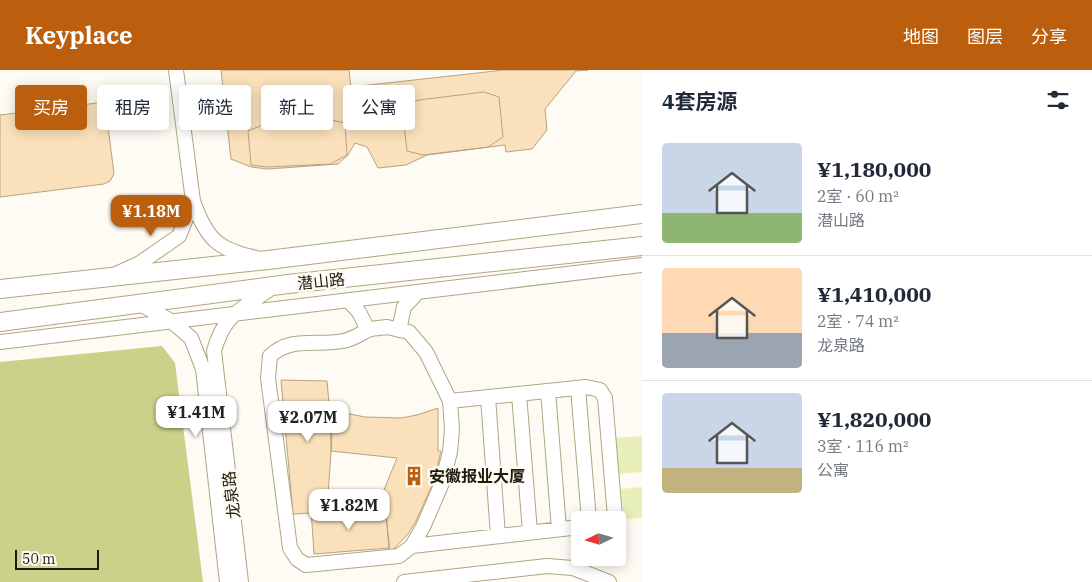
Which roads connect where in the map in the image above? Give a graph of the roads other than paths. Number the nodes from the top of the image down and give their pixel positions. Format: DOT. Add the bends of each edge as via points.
graph roads {
  1 [pos="176,70"];
  2 [pos="193,201"];
  3 [pos="642,214"];
  4 [pos="642,246"];
  5 [pos="268,260"];
  6 [pos="642,265"];
  7 [pos="112,276"];
  8 [pos="274,286"];
  9 [pos="0,289"];
  10 [pos="418,292"];
  11 [pos="348,300"];
  12 [pos="142,305"];
  13 [pos="232,314"];
  14 [pos="171,321"];
  15 [pos="0,322"];
  16 [pos="368,330"];
  17 [pos="399,330"];
  18 [pos="0,342"];
  19 [pos="578,388"];
  20 [pos="548,391"];
  21 [pos="519,394"];
  22 [pos="488,397"];
  23 [pos="450,401"];
  24 [pos="588,511"];
  25 [pos="615,511"];
  26 [pos="571,528"];
  27 [pos="559,529"];
  28 [pos="530,532"];
  29 [pos="498,536"];
  30 [pos="412,546"];
  31 [pos="424,581"];
  32 [pos="227,582"];
  33 [pos="241,582"];
  34 [pos="404,582"];
  35 [pos="609,582"];
  1 -- 2 [label="street"];
  2 -- 5 [label="street" via="214,242 240,254"];
  2 -- 7 [label="street" via="180,236 140,263"];
  3 -- 5 [label="main road, 潜山路"];
  4 -- 8 [label="main road, 潜山路"];
  5 -- 7 [label="main road, 潜山路"];
  6 -- 10 [label="street"];
  7 -- 9 [label="main road, 潜山路"];
  8 -- 12 [label="main road, 潜山路"];
  8 -- 13 [label="street, 龙泉路"];
  10 -- 11 [label="street"];
  10 -- 17 [label="street" via="404,308"];
  11 -- 13 [label="street"];
  11 -- 16 [label="street"];
  12 -- 14 [label="street, 龙泉路"];
  12 -- 15 [label="main road, 潜山路"];
  13 -- 14 [label="street"];
  13 -- 33 [label="street, 龙泉路" via="219,332 214,351"];
  14 -- 18 [label="street"];
  14 -- 32 [label="street, 龙泉路" via="191,338 202,369"];
  16 -- 17 [label="street" via="387,327"];
  16 -- 30 [label="street" via="343,342 290,343 270,356 268,378 290,548 306,565 399,556"];
  17 -- 23 [label="street" via="409,332 426,352"];
  19 -- 20 [label="street"];
  19 -- 24 [label="street"];
  19 -- 25 [label="street" via="600,390 606,398"];
  20 -- 21 [label="street"];
  20 -- 27 [label="street"];
  21 -- 22 [label="street"];
  21 -- 28 [label="street"];
  22 -- 23 [label="street"];
  22 -- 29 [label="street"];
  23 -- 30 [label="street" via="452,429 444,475 434,506"];
  26 -- 27 [label="street"];
  27 -- 28 [label="street"];
  28 -- 29 [label="street"];
  29 -- 30 [label="street"];
  31 -- 34 [label="street"];
  31 -- 35 [label="street" via="547,566 573,568"];
}
